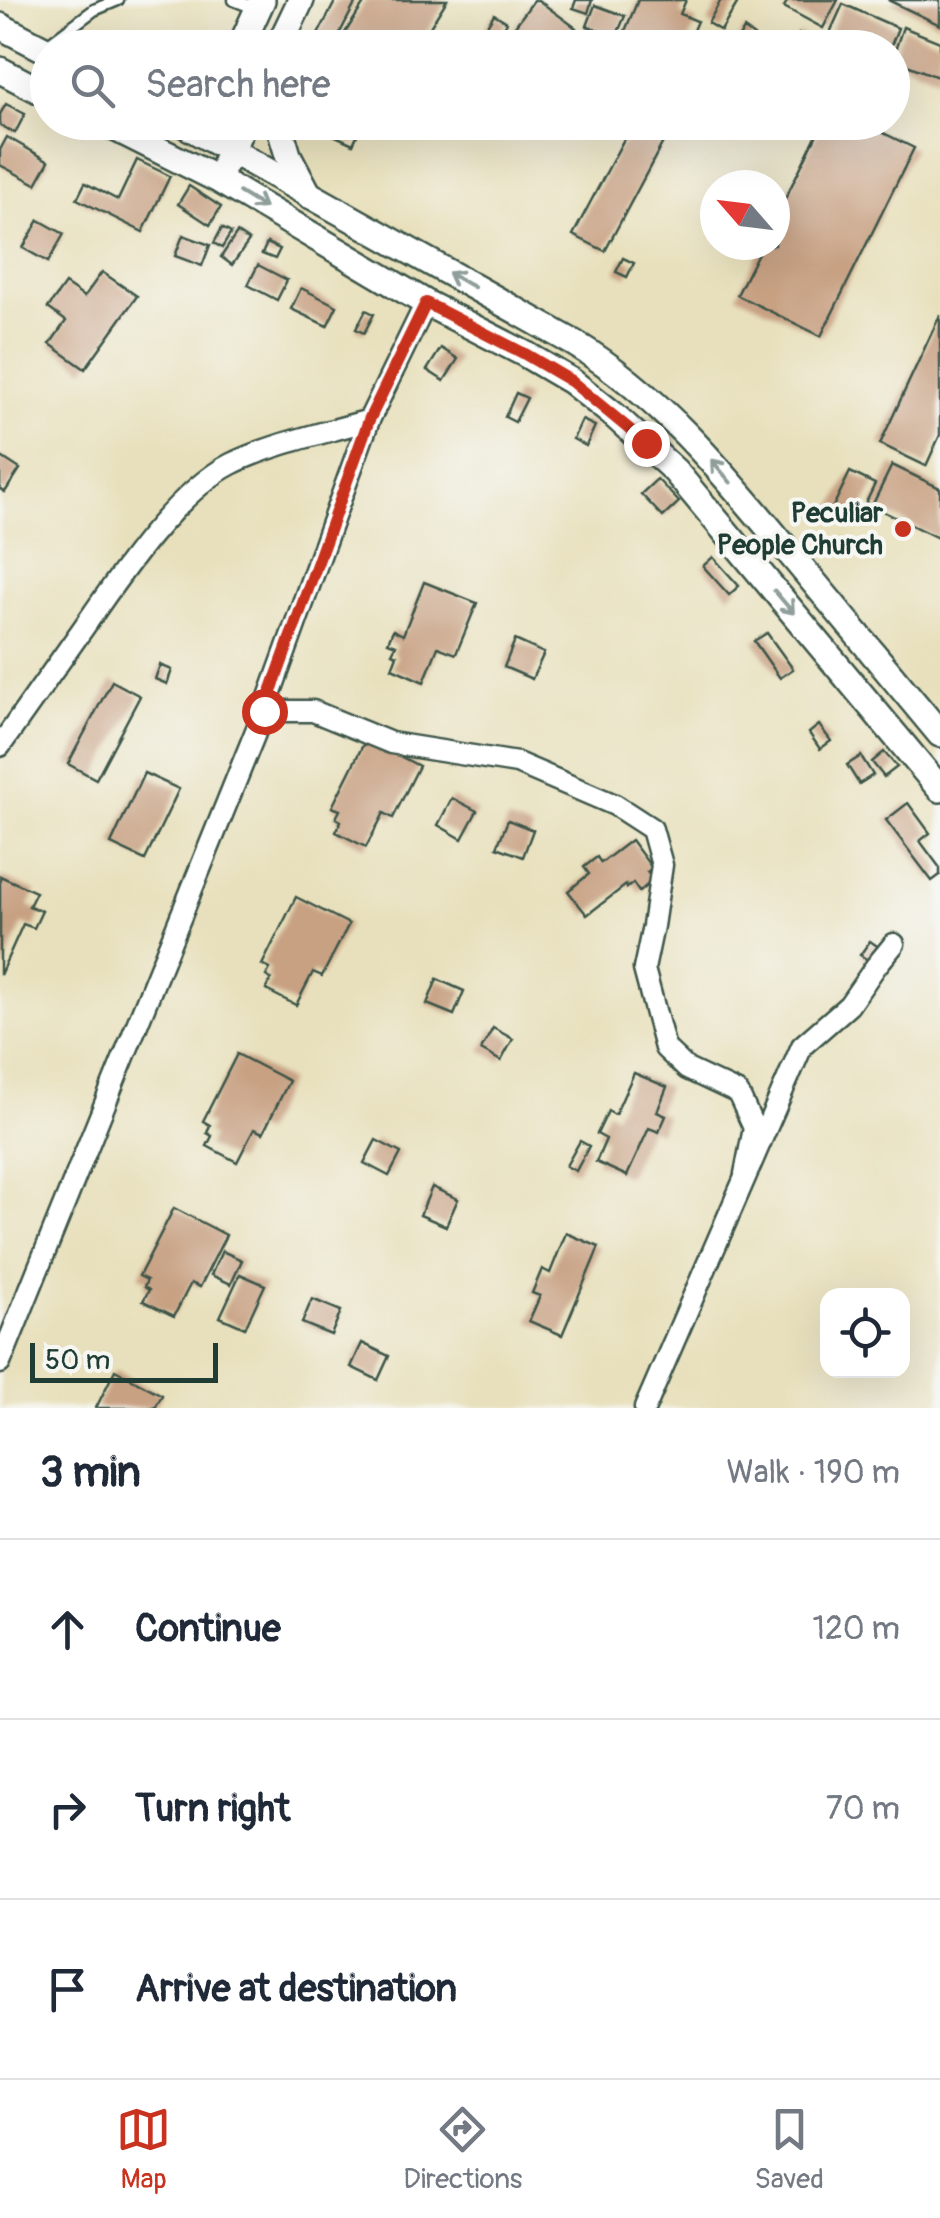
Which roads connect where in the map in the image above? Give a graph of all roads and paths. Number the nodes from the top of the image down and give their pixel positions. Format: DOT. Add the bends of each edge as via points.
graph roads {
  1 [pos="118,0"];
  2 [pos="300,0"];
  3 [pos="251,3"];
  4 [pos="0,26"];
  5 [pos="70,30"];
  6 [pos="244,30"];
  7 [pos="286,30"];
  8 [pos="30,42"];
  9 [pos="0,70"];
  10 [pos="30,86"];
  11 [pos="139,140"];
  12 [pos="192,140"];
  13 [pos="217,140"];
  14 [pos="236,140"];
  15 [pos="283,140"];
  16 [pos="232,150"];
  17 [pos="186,164"];
  18 [pos="217,179"];
  19 [pos="309,195"];
  20 [pos="426,303"];
  21 [pos="369,420"];
  22 [pos="264,711"];
  23 [pos="940,734"];
  24 [pos="0,746"];
  25 [pos="940,790"];
  26 [pos="894,944"];
  27 [pos="745,1174"];
  28 [pos="0,1364"];
  29 [pos="645,1408"];
  1 -- 5 [label="lane"];
  2 -- 7 [label="street"];
  3 -- 6 [label="street"];
  4 -- 8 [label="street"];
  9 -- 10 [label="street"];
  11 -- 17 [label="street"];
  12 -- 17 [label="street"];
  13 -- 16 [label="street"];
  14 -- 16 [label="street"];
  15 -- 19 [label="street"];
  16 -- 18 [label="street"];
  16 -- 19 [label="street"];
  17 -- 18 [label="street"];
  18 -- 20 [label="street, one-way"];
  23 -- 19 [label="street, one-way" via="706,453 646,394 574,343"];
  20 -- 21 [label="street"];
  20 -- 25 [label="street, one-way" via="571,381 646,443"];
  21 -- 22 [label="street"];
  21 -- 24 [label="street" via="231,464 205,481 134,557"];
  22 -- 27 [label="street" via="313,711 391,743 517,763 615,805 652,829 662,865 644,969 665,1048 688,1070 738,1093 754,1128"];
  22 -- 28 [label="street"];
  26 -- 27 [label="street" via="850,1004 802,1046"];
  27 -- 29 [label="street"];
}
